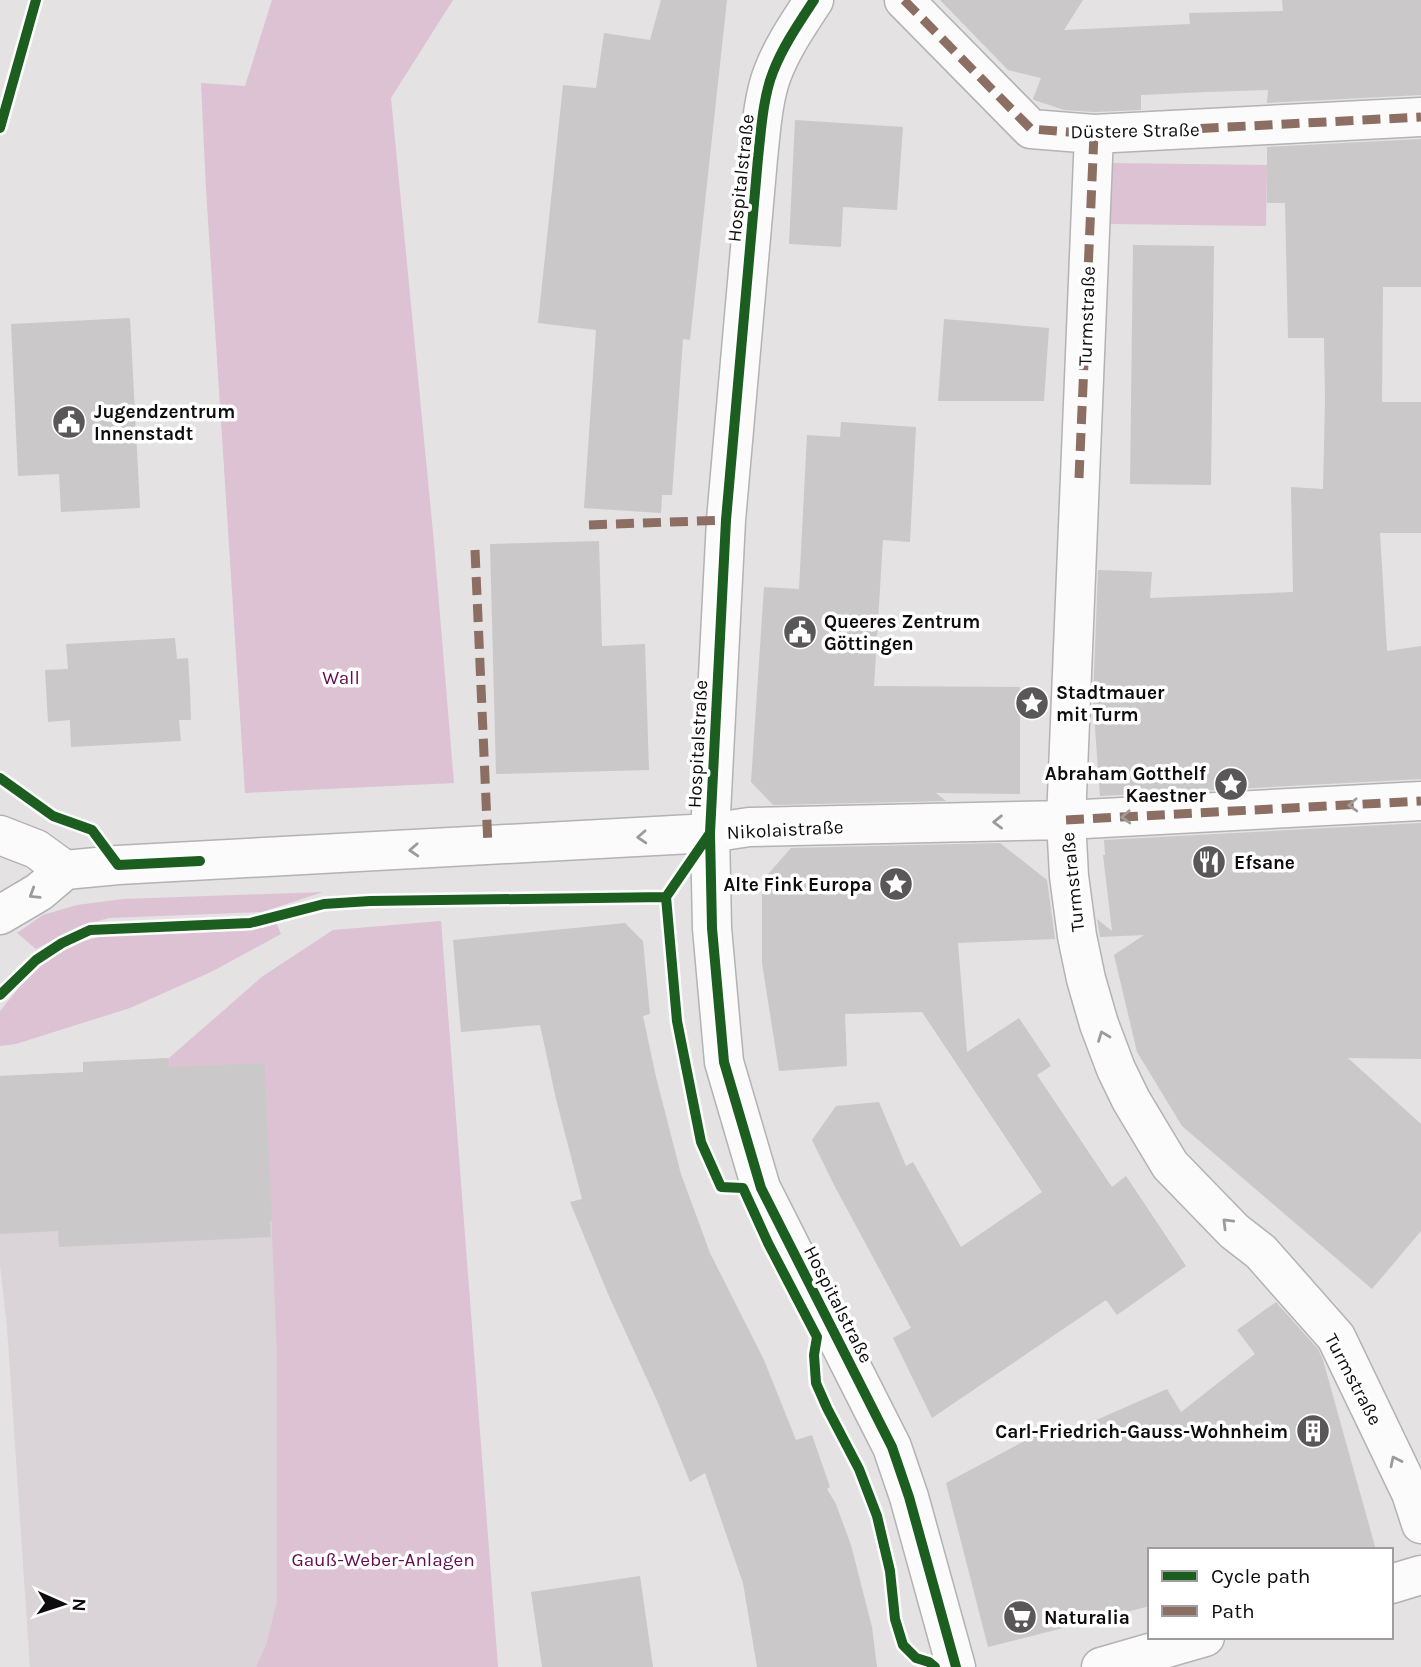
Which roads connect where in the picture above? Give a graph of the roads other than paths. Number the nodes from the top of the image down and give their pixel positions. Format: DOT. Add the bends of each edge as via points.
graph roads {
  1 [pos="814,0"];
  2 [pos="904,0"];
  3 [pos="1421,117"];
  4 [pos="1094,134"];
  5 [pos="1421,801"];
  6 [pos="1066,820"];
  7 [pos="710,834"];
  8 [pos="0,835"];
  9 [pos="65,870"];
  10 [pos="0,915"];
  11 [pos="1421,1524"];
  12 [pos="1421,1575"];
  13 [pos="1393,1583"];
  14 [pos="1198,1639"];
  15 [pos="956,1667"];
  16 [pos="1101,1667"];
  1 -- 7 [label="street, Hospitalstraße" via="773,73 762,131 726,520"];
  2 -- 4 [label="street, Düstere Straße" via="1031,129"];
  3 -- 4 [label="street, Düstere Straße"];
  4 -- 6 [label="street, Turmstraße"];
  5 -- 6 [label="street, Nikolaistraße, one-way"];
  6 -- 7 [label="street, Nikolaistraße, one-way" via="749,827"];
  11 -- 6 [label="street, Turmstraße, one-way" via="1411,1493 1336,1337 1261,1252 1170,1165 1130,1100 1086,979 1069,876"];
  7 -- 9 [label="street, Nikolaistraße, one-way"];
  7 -- 15 [label="street, Hospitalstraße" via="712,928 724,1062 761,1188 892,1447"];
  8 -- 9 [label="street" via="36,849"];
  9 -- 10 [label="street, one-way"];
  12 -- 13 [label="street"];
  14 -- 16 [label="street"];
}
